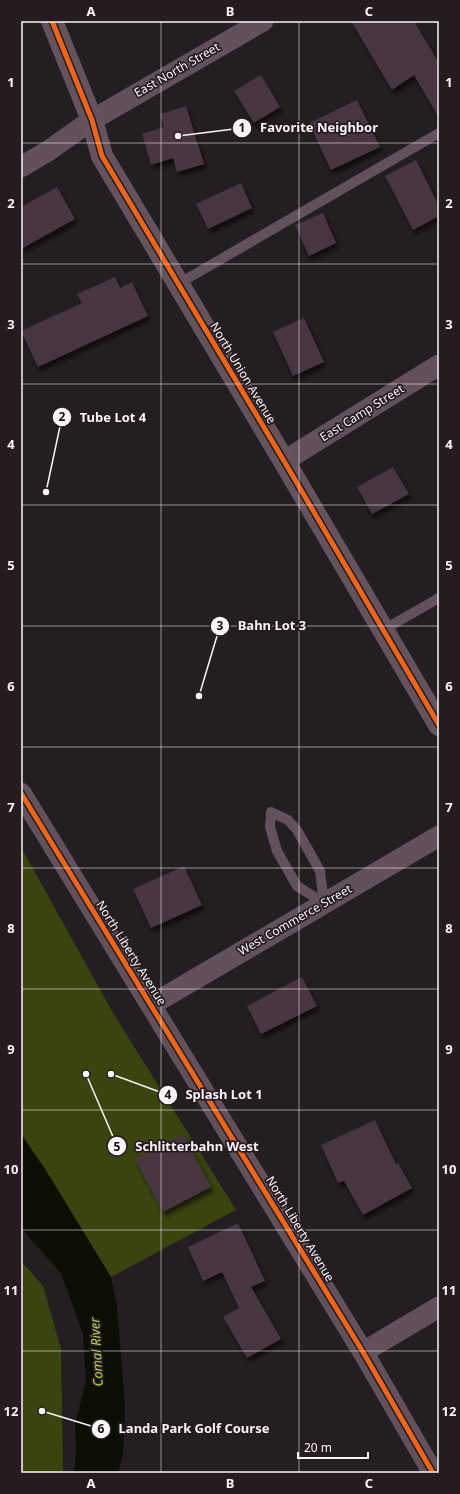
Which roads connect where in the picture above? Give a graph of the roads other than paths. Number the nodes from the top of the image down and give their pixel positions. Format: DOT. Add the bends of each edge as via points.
graph roads {
  1 [pos="52,21"];
  2 [pos="263,21"];
  3 [pos="92,120"];
  4 [pos="439,133"];
  5 [pos="21,167"];
  6 [pos="178,284"];
  7 [pos="439,365"];
  8 [pos="284,461"];
  9 [pos="439,598"];
  10 [pos="383,630"];
  11 [pos="439,725"];
  12 [pos="21,793"];
  13 [pos="439,836"];
  14 [pos="324,903"];
  15 [pos="151,1005"];
  16 [pos="439,1308"];
  17 [pos="363,1352"];
  18 [pos="433,1473"];
  1 -- 3 [label="street, North Union Avenue"];
  2 -- 3 [label="street, East North Street"];
  3 -- 5 [label="street, East North Street"];
  3 -- 6 [label="street, North Union Avenue" via="102,156"];
  4 -- 6 [label="lane"];
  6 -- 8 [label="street, North Union Avenue"];
  7 -- 8 [label="street, East Camp Street"];
  8 -- 10 [label="street, North Union Avenue"];
  9 -- 10 [label="lane"];
  10 -- 11 [label="street, North Union Avenue"];
  12 -- 15 [label="street, North Liberty Avenue"];
  13 -- 14 [label="street, West Commerce Street"];
  14 -- 14 [label="lane" via="320,871 297,830 288,820 271,812 270,827 276,851 298,886"];
  14 -- 15 [label="street, West Commerce Street"];
  15 -- 17 [label="street, North Liberty Avenue"];
  16 -- 17 [label="street"];
  17 -- 18 [label="street, North Liberty Avenue"];
}
